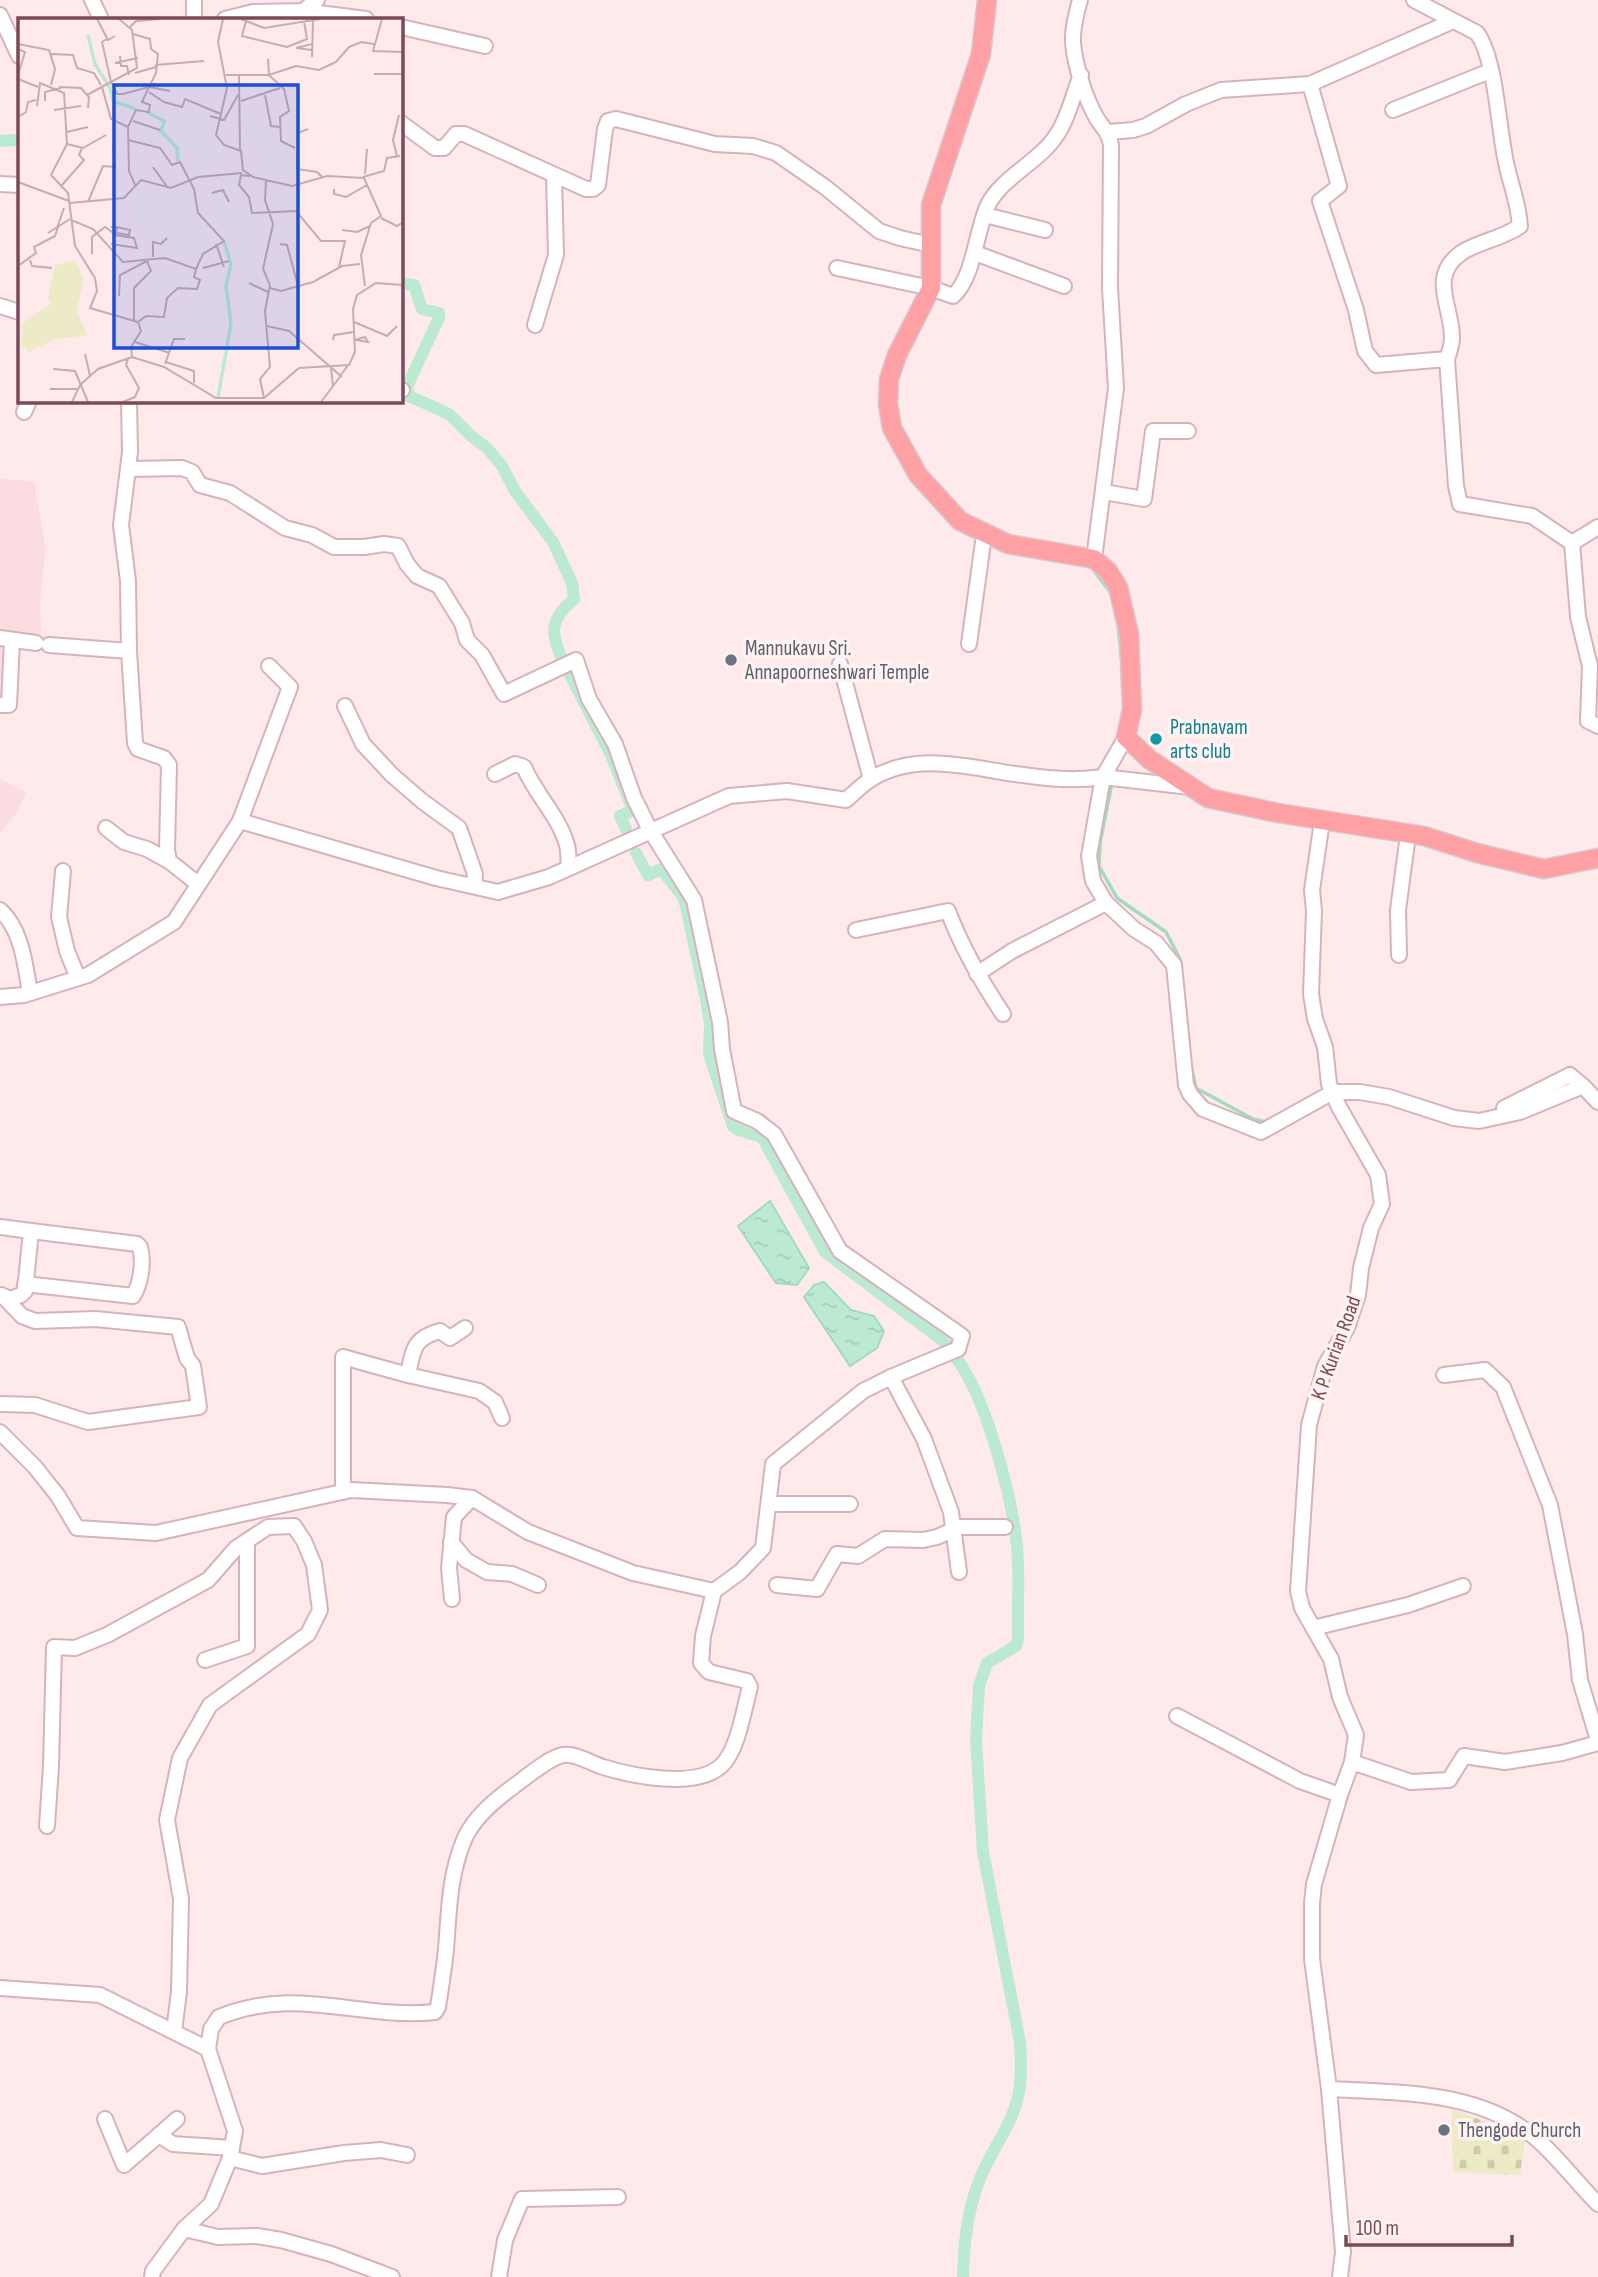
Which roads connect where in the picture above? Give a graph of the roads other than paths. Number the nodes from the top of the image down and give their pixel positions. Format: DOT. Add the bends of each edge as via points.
graph roads {
  1 [pos="92,0"];
  2 [pos="194,0"];
  3 [pos="317,0"];
  4 [pos="987,0"];
  5 [pos="1080,0"];
  6 [pos="1414,0"];
  7 [pos="0,15"];
  8 [pos="303,15"];
  9 [pos="101,18"];
  10 [pos="194,18"];
  11 [pos="229,18"];
  12 [pos="350,18"];
  13 [pos="1453,20"];
  14 [pos="402,27"];
  15 [pos="485,46"];
  16 [pos="18,53"];
  17 [pos="1490,71"];
  18 [pos="1081,75"];
  19 [pos="1310,84"];
  20 [pos="1393,110"];
  21 [pos="402,124"];
  22 [pos="1109,132"];
  23 [pos="554,176"];
  24 [pos="0,184"];
  25 [pos="18,185"];
  26 [pos="985,215"];
  27 [pos="1045,230"];
  28 [pos="931,245"];
  29 [pos="975,253"];
  30 [pos="837,268"];
  31 [pos="1064,286"];
  32 [pos="931,288"];
  33 [pos="0,306"];
  34 [pos="18,312"];
  35 [pos="535,324"];
  36 [pos="1447,359"];
  37 [pos="129,402"];
  38 [pos="1188,432"];
  39 [pos="129,469"];
  40 [pos="1104,492"];
  41 [pos="1598,527"];
  42 [pos="984,534"];
  43 [pos="1572,543"];
  44 [pos="1094,559"];
  45 [pos="6,639"];
  46 [pos="969,644"];
  47 [pos="129,651"];
  48 [pos="840,664"];
  49 [pos="269,666"];
  50 [pos="0,705"];
  51 [pos="345,706"];
  52 [pos="1598,726"];
  53 [pos="1126,737"];
  54 [pos="495,774"];
  55 [pos="1103,777"];
  56 [pos="871,779"];
  57 [pos="1190,787"];
  58 [pos="240,821"];
  59 [pos="1322,821"];
  60 [pos="106,828"];
  61 [pos="646,832"];
  62 [pos="1408,835"];
  63 [pos="1598,858"];
  64 [pos="169,861"];
  65 [pos="569,868"];
  66 [pos="64,871"];
  67 [pos="198,884"];
  68 [pos="474,886"];
  69 [pos="1106,903"];
  70 [pos="0,910"];
  71 [pos="856,930"];
  72 [pos="1399,954"];
  73 [pos="977,974"];
  74 [pos="78,978"];
  75 [pos="30,993"];
  76 [pos="0,997"];
  77 [pos="1003,1014"];
  78 [pos="1331,1088"];
  79 [pos="1598,1102"];
  80 [pos="0,1227"];
  81 [pos="32,1231"];
  82 [pos="25,1284"];
  83 [pos="3,1296"];
  84 [pos="465,1328"];
  85 [pos="408,1374"];
  86 [pos="1444,1375"];
  87 [pos="891,1377"];
  88 [pos="0,1404"];
  89 [pos="502,1418"];
  90 [pos="0,1432"];
  91 [pos="343,1492"];
  92 [pos="472,1498"];
  93 [pos="769,1504"];
  94 [pos="849,1504"];
  95 [pos="1005,1527"];
  96 [pos="954,1531"];
  97 [pos="247,1541"];
  98 [pos="451,1542"];
  99 [pos="959,1572"];
  100 [pos="538,1585"];
  101 [pos="777,1585"];
  102 [pos="1463,1586"];
  103 [pos="713,1591"];
  104 [pos="452,1599"];
  105 [pos="1313,1628"];
  106 [pos="205,1660"];
  107 [pos="1177,1716"];
  108 [pos="1598,1742"];
  109 [pos="1352,1762"];
  110 [pos="1340,1795"];
  111 [pos="47,1826"];
  112 [pos="0,1989"];
  113 [pos="173,2031"];
  114 [pos="208,2049"];
  115 [pos="1329,2089"];
  116 [pos="105,2119"];
  117 [pos="177,2119"];
  118 [pos="159,2135"];
  119 [pos="231,2153"];
  120 [pos="407,2155"];
  121 [pos="618,2197"];
  122 [pos="1598,2204"];
  123 [pos="184,2229"];
  124 [pos="152,2277"];
  125 [pos="391,2277"];
  126 [pos="499,2277"];
  127 [pos="1340,2277"];
  1 -- 9 [label="street"];
  2 -- 10 [label="street"];
  3 -- 8 [label="street"];
  4 -- 28 [label="main road" via="981,54 931,205"];
  5 -- 18 [label="street" via="1073,45"];
  6 -- 13 [label="street"];
  7 -- 16 [label="street"];
  8 -- 11 [label="street" via="253,12"];
  8 -- 12 [label="street"];
  13 -- 17 [label="street" via="1483,41"];
  13 -- 19 [label="street"];
  14 -- 15 [label="street"];
  17 -- 20 [label="street"];
  17 -- 36 [label="street" via="1520,226 1463,251 1446,266 1443,278 1452,339"];
  18 -- 22 [label="street" via="1097,118"];
  18 -- 26 [label="street" via="1056,137 997,192"];
  19 -- 22 [label="street" via="1221,90 1146,126"];
  19 -- 36 [label="street" via="1339,186 1320,201 1365,352 1376,365"];
  21 -- 23 [label="street" via="435,148 444,148 456,134 464,134"];
  22 -- 40 [label="street" via="1116,388"];
  23 -- 28 [label="street" via="586,189 598,185 605,129 608,121 616,119 715,144 776,153 879,231"];
  23 -- 35 [label="street" via="556,255"];
  24 -- 25 [label="street"];
  26 -- 27 [label="street"];
  26 -- 29 [label="street"];
  28 -- 32 [label="main road"];
  29 -- 31 [label="street"];
  29 -- 32 [label="street" via="953,296"];
  30 -- 32 [label="street"];
  32 -- 42 [label="main road" via="889,379 892,428 918,475 942,503 960,521"];
  33 -- 34 [label="street"];
  36 -- 43 [label="street" via="1460,504 1532,516"];
  37 -- 39 [label="street"];
  38 -- 40 [label="street" via="1153,432 1144,499"];
  39 -- 47 [label="street" via="121,525"];
  39 -- 61 [label="street" via="182,468 192,472 200,485 230,493 285,527 312,534 334,547 398,546 417,576 439,586 467,640 482,655 504,694 576,660 589,699 615,744"];
  40 -- 44 [label="street"];
  41 -- 43 [label="street"];
  42 -- 44 [label="main road" via="1008,544"];
  42 -- 46 [label="street"];
  43 -- 52 [label="street" via="1578,617 1590,666 1588,721"];
  44 -- 53 [label="main road" via="1118,587 1129,634 1132,709"];
  45 -- 47 [label="street"];
  45 -- 50 [label="street" via="9,705"];
  47 -- 64 [label="street" via="135,743 169,765"];
  48 -- 56 [label="street"];
  49 -- 58 [label="street" via="290,687"];
  51 -- 68 [label="street" via="363,744 392,775 458,828 475,874"];
  53 -- 55 [label="street"];
  53 -- 57 [label="main road"];
  54 -- 65 [label="street" via="515,764 524,766 567,845"];
  55 -- 56 [label="street" via="1023,776 948,763 910,764"];
  55 -- 57 [label="street"];
  55 -- 69 [label="street" via="1089,856 1093,881"];
  56 -- 61 [label="street" via="846,800 787,791 729,796"];
  57 -- 59 [label="main road" via="1208,797"];
  58 -- 67 [label="street"];
  58 -- 68 [label="street"];
  59 -- 62 [label="main road"];
  59 -- 78 [label="street, K P Kurian Road" via="1312,890 1311,994"];
  60 -- 64 [label="street" via="124,842"];
  61 -- 65 [label="street"];
  61 -- 87 [label="street" via="694,900 734,1111 774,1134 840,1251 962,1336 958,1349"];
  62 -- 63 [label="main road" via="1544,869"];
  62 -- 72 [label="street" via="1398,910"];
  64 -- 67 [label="street"];
  65 -- 68 [label="street" via="498,892"];
  66 -- 74 [label="street" via="59,917"];
  67 -- 74 [label="street" via="174,922"];
  69 -- 73 [label="street"];
  69 -- 78 [label="street" via="1156,943 1174,965 1186,1085 1203,1110 1261,1132"];
  70 -- 75 [label="street" via="10,919 19,942"];
  71 -- 73 [label="street" via="948,911"];
  73 -- 77 [label="street"];
  74 -- 75 [label="street"];
  75 -- 76 [label="street"];
  78 -- 79 [label="street" via="1389,1097 1454,1118 1479,1121 1520,1112 1583,1086"];
  78 -- 105 [label="street, K P Kurian Road" via="1378,1175 1382,1204 1371,1228 1347,1328 1325,1366 1309,1426 1298,1591"];
  80 -- 81 [label="street"];
  81 -- 82 [label="street"];
  81 -- 82 [label="street" via="136,1244 142,1254 138,1287 133,1296"];
  82 -- 83 [label="street" via="21,1295"];
  83 -- 88 [label="street" via="22,1316 35,1321 95,1319 178,1327 193,1366 199,1407 88,1422 35,1405"];
  84 -- 85 [label="street" via="450,1338 440,1331 425,1335 414,1347"];
  85 -- 89 [label="street" via="479,1391 495,1402"];
  85 -- 91 [label="street" via="343,1357"];
  86 -- 108 [label="street" via="1485,1370 1503,1387 1550,1505 1580,1680"];
  87 -- 93 [label="street" via="863,1391 773,1464"];
  87 -- 96 [label="street" via="924,1439"];
  90 -- 91 [label="street" via="35,1467 77,1528 156,1533"];
  91 -- 92 [label="street"];
  92 -- 98 [label="street" via="454,1517"];
  92 -- 103 [label="street" via="528,1532 633,1573"];
  93 -- 94 [label="street"];
  93 -- 103 [label="street" via="763,1548"];
  95 -- 96 [label="street" via="959,1527"];
  96 -- 99 [label="street"];
  96 -- 101 [label="street" via="923,1540 885,1539 858,1556 837,1554 817,1589"];
  97 -- 106 [label="street" via="247,1646"];
  97 -- 111 [label="street" via="208,1580 152,1611 75,1648 54,1647"];
  97 -- 113 [label="street" via="268,1527 294,1526 314,1564 320,1610 308,1634 210,1705 180,1758 167,1820 181,1899 179,1993"];
  98 -- 100 [label="street" via="466,1560 486,1572 512,1574"];
  98 -- 104 [label="street"];
  102 -- 105 [label="street"];
  103 -- 114 [label="street" via="701,1663 709,1672 747,1681 750,1687 737,1737 723,1765 702,1776 676,1779 627,1773 572,1755 558,1756 496,1799 463,1842 449,1895 435,2012 277,2003 219,2017 211,2028"];
  105 -- 109 [label="street, K P Kurian Road" via="1331,1659 1356,1735"];
  107 -- 110 [label="street" via="1300,1781"];
  108 -- 109 [label="street" via="1505,1762 1464,1756 1449,1780 1411,1782"];
  109 -- 110 [label="street, K P Kurian Road"];
  110 -- 115 [label="street, K P Kurian Road" via="1312,1903 1312,1959"];
  112 -- 113 [label="street" via="100,1996"];
  113 -- 114 [label="street"];
  114 -- 119 [label="street" via="235,2131"];
  115 -- 122 [label="street" via="1428,2095 1489,2111 1540,2142"];
  115 -- 127 [label="street, K P Kurian Road" via="1343,2252"];
  116 -- 118 [label="street" via="124,2165"];
  117 -- 118 [label="street"];
  118 -- 119 [label="street" via="173,2144"];
  119 -- 120 [label="street" via="262,2166 381,2150"];
  119 -- 123 [label="street" via="211,2204"];
  121 -- 126 [label="street" via="522,2199 505,2240"];
  123 -- 124 [label="street"];
  123 -- 125 [label="street" via="218,2237 281,2240"];
}
